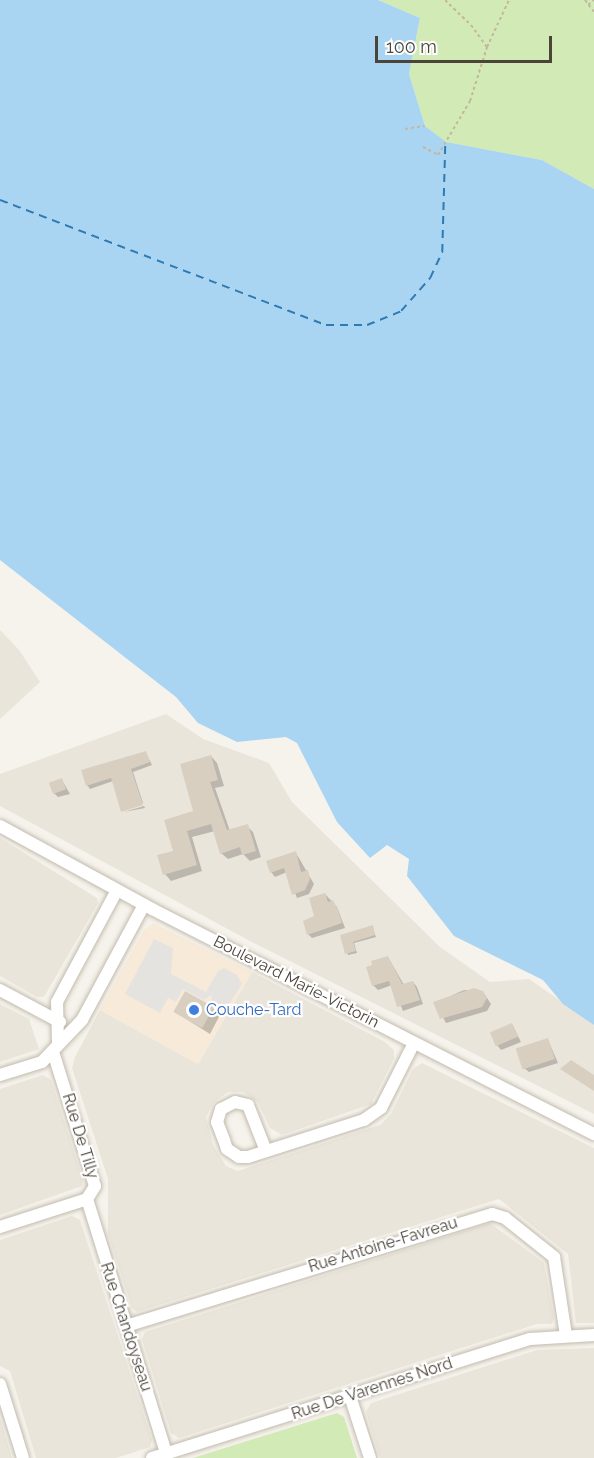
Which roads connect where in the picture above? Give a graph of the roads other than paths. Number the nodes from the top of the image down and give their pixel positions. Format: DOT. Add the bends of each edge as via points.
graph roads {
  1 [pos="0,826"];
  2 [pos="117,890"];
  3 [pos="144,905"];
  4 [pos="0,990"];
  5 [pos="56,1020"];
  6 [pos="73,1029"];
  7 [pos="414,1043"];
  8 [pos="55,1047"];
  9 [pos="0,1075"];
  10 [pos="594,1134"];
  11 [pos="266,1151"];
  12 [pos="87,1199"];
  13 [pos="0,1227"];
  14 [pos="126,1326"];
  15 [pos="566,1335"];
  16 [pos="594,1335"];
  17 [pos="0,1384"];
  18 [pos="350,1396"];
  19 [pos="166,1454"];
  20 [pos="23,1458"];
  21 [pos="152,1458"];
  22 [pos="370,1458"];
  1 -- 2 [label="street, Boulevard Marie-Victorin"];
  2 -- 3 [label="street, Boulevard Marie-Victorin"];
  2 -- 5 [label="street, Rue De Tilly" via="57,1002"];
  3 -- 6 [label="street" via="82,1020"];
  3 -- 7 [label="street, Boulevard Marie-Victorin"];
  4 -- 5 [label="street"];
  5 -- 6 [label="street"];
  5 -- 8 [label="street, Rue De Tilly"];
  6 -- 8 [label="street"];
  7 -- 10 [label="street, Boulevard Marie-Victorin"];
  7 -- 11 [label="street" via="375,1115"];
  8 -- 9 [label="street" via="42,1062"];
  8 -- 12 [label="street, Rue De Tilly" via="95,1180"];
  11 -- 11 [label="street" via="238,1157 227,1149 218,1122 221,1108 235,1102 248,1106"];
  12 -- 13 [label="street, Rue De Tilly"];
  12 -- 14 [label="street, Rue Chandoyseau"];
  14 -- 15 [label="street, Rue Antoine-Favreau" via="492,1214 506,1218 554,1257"];
  14 -- 19 [label="street, Rue Chandoyseau"];
  15 -- 16 [label="street, Rue De Varennes Nord"];
  15 -- 18 [label="street, Rue De Varennes Nord" via="530,1339"];
  17 -- 20 [label="street"];
  18 -- 19 [label="street, Rue De Varennes Nord"];
  18 -- 22 [label="street"];
  19 -- 21 [label="street, Rue De Varennes Nord"];
}
